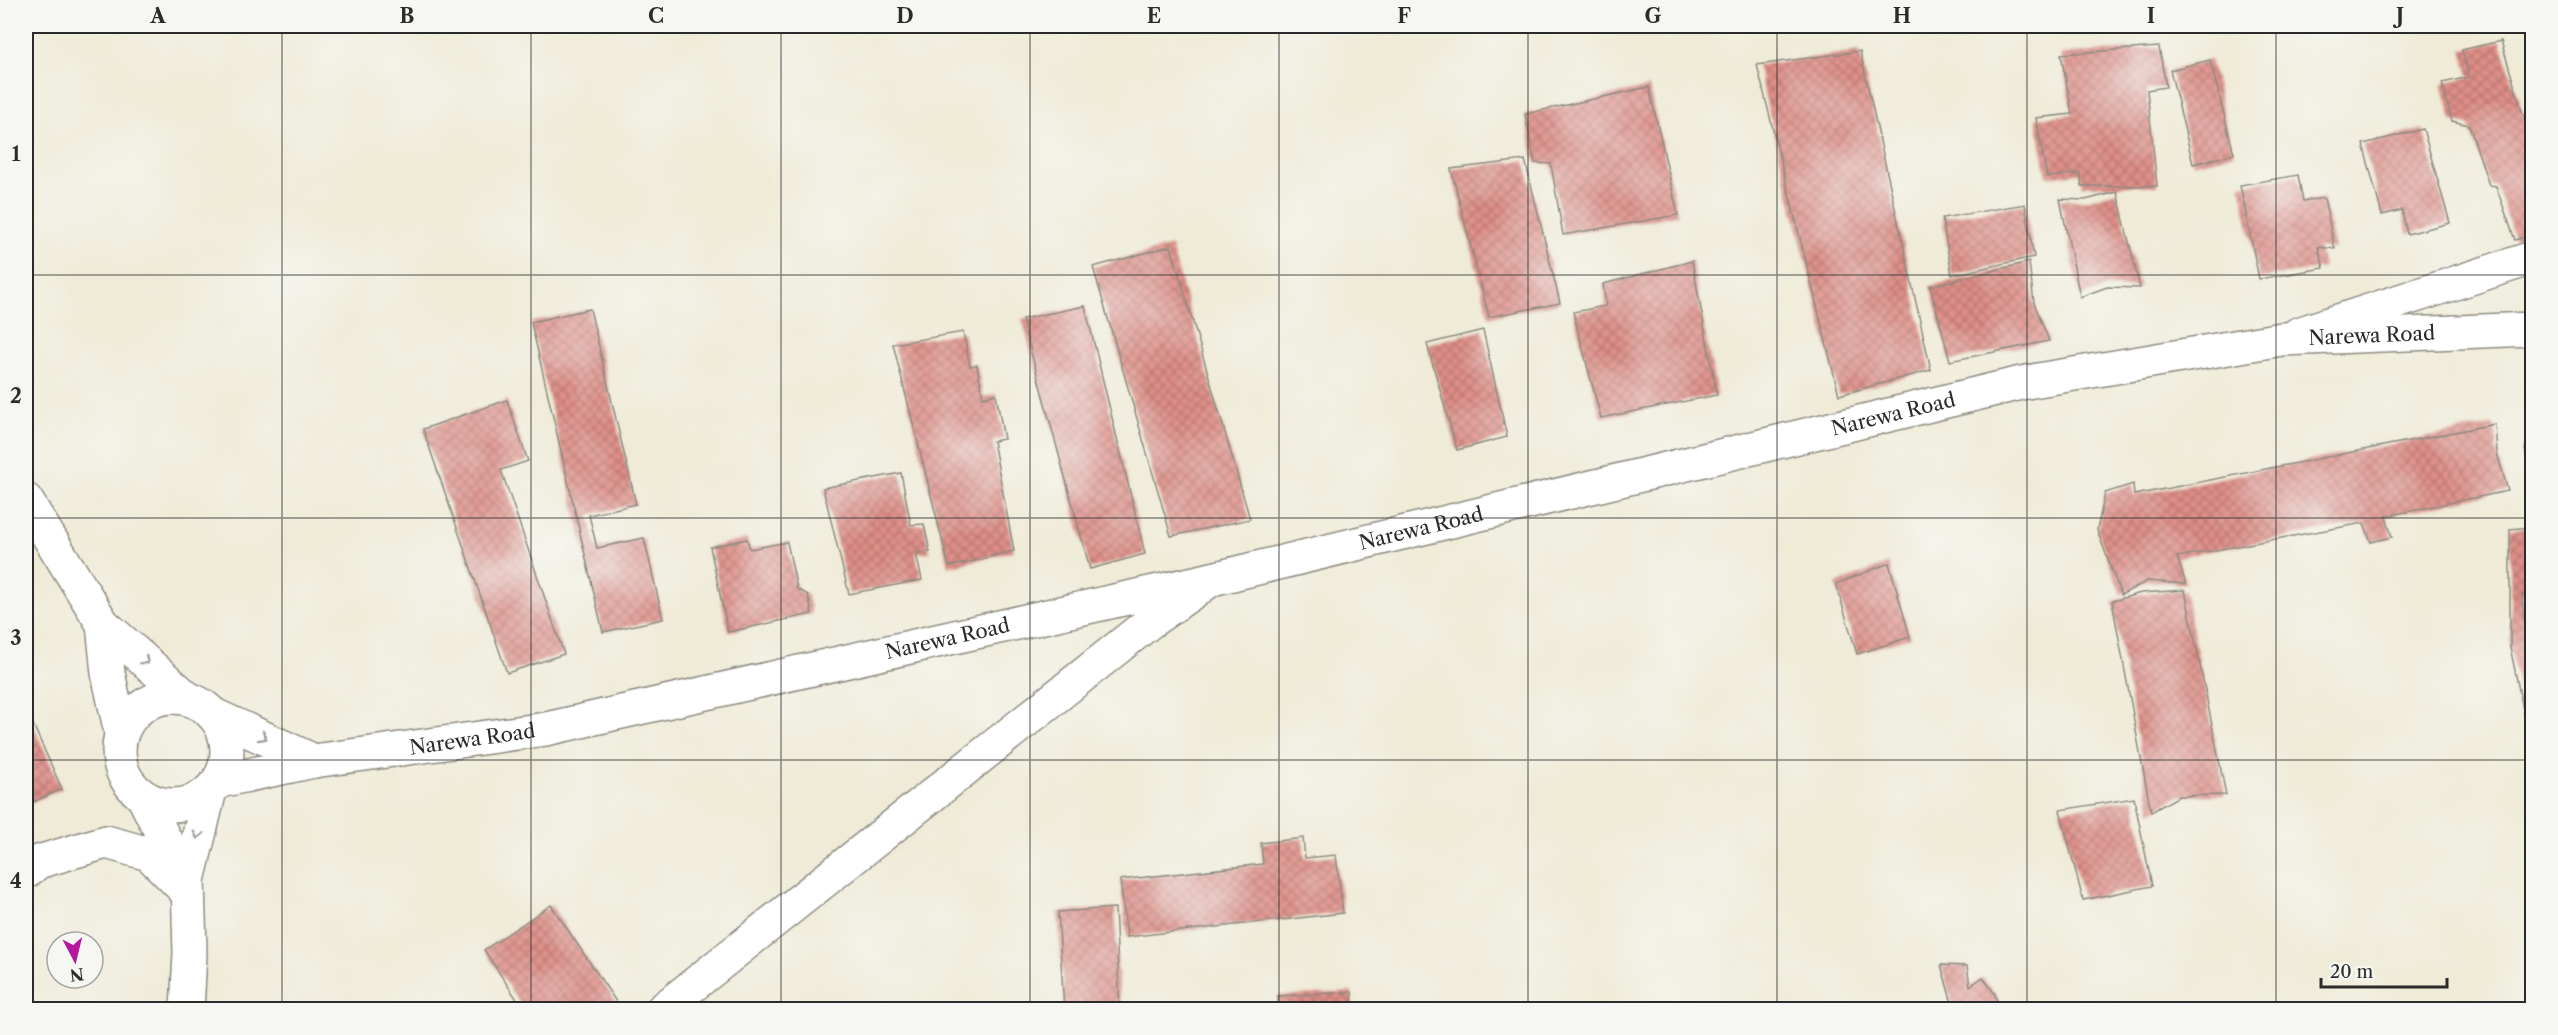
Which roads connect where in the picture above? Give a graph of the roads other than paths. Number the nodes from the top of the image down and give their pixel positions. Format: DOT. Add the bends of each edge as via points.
graph roads {
  1 [pos="2532,258"];
  2 [pos="2532,329"];
  3 [pos="2282,339"];
  4 [pos="26,500"];
  5 [pos="1212,579"];
  6 [pos="103,624"];
  7 [pos="199,706"];
  8 [pos="121,733"];
  9 [pos="314,761"];
  10 [pos="215,785"];
  11 [pos="144,798"];
  12 [pos="26,872"];
  13 [pos="188,886"];
  14 [pos="187,1010"];
  15 [pos="662,1010"];
  1 -- 3 [label="main road"];
  2 -- 3 [label="main road, Narewa Road"];
  3 -- 5 [label="main road, Narewa Road" via="2021,383"];
  4 -- 6 [label="main road"];
  5 -- 9 [label="main road, Narewa Road" via="546,729"];
  5 -- 15 [label="main road" via="1150,622"];
  6 -- 7 [label="main road, one-way"];
  6 -- 8 [label="main road" via="108,673"];
  7 -- 8 [label="main road" via="166,698 147,702 132,715"];
  7 -- 9 [label="main road, one-way"];
  7 -- 10 [label="main road" via="223,726 229,754"];
  8 -- 11 [label="main road" via="118,749 124,777"];
  9 -- 10 [label="main road, Narewa Road"];
  10 -- 11 [label="main road" via="199,800 171,806"];
  10 -- 13 [label="main road, one-way"];
  11 -- 13 [label="main road"];
  12 -- 13 [label="main road" via="38,862 106,842 149,854"];
  13 -- 14 [label="main road"];
}
